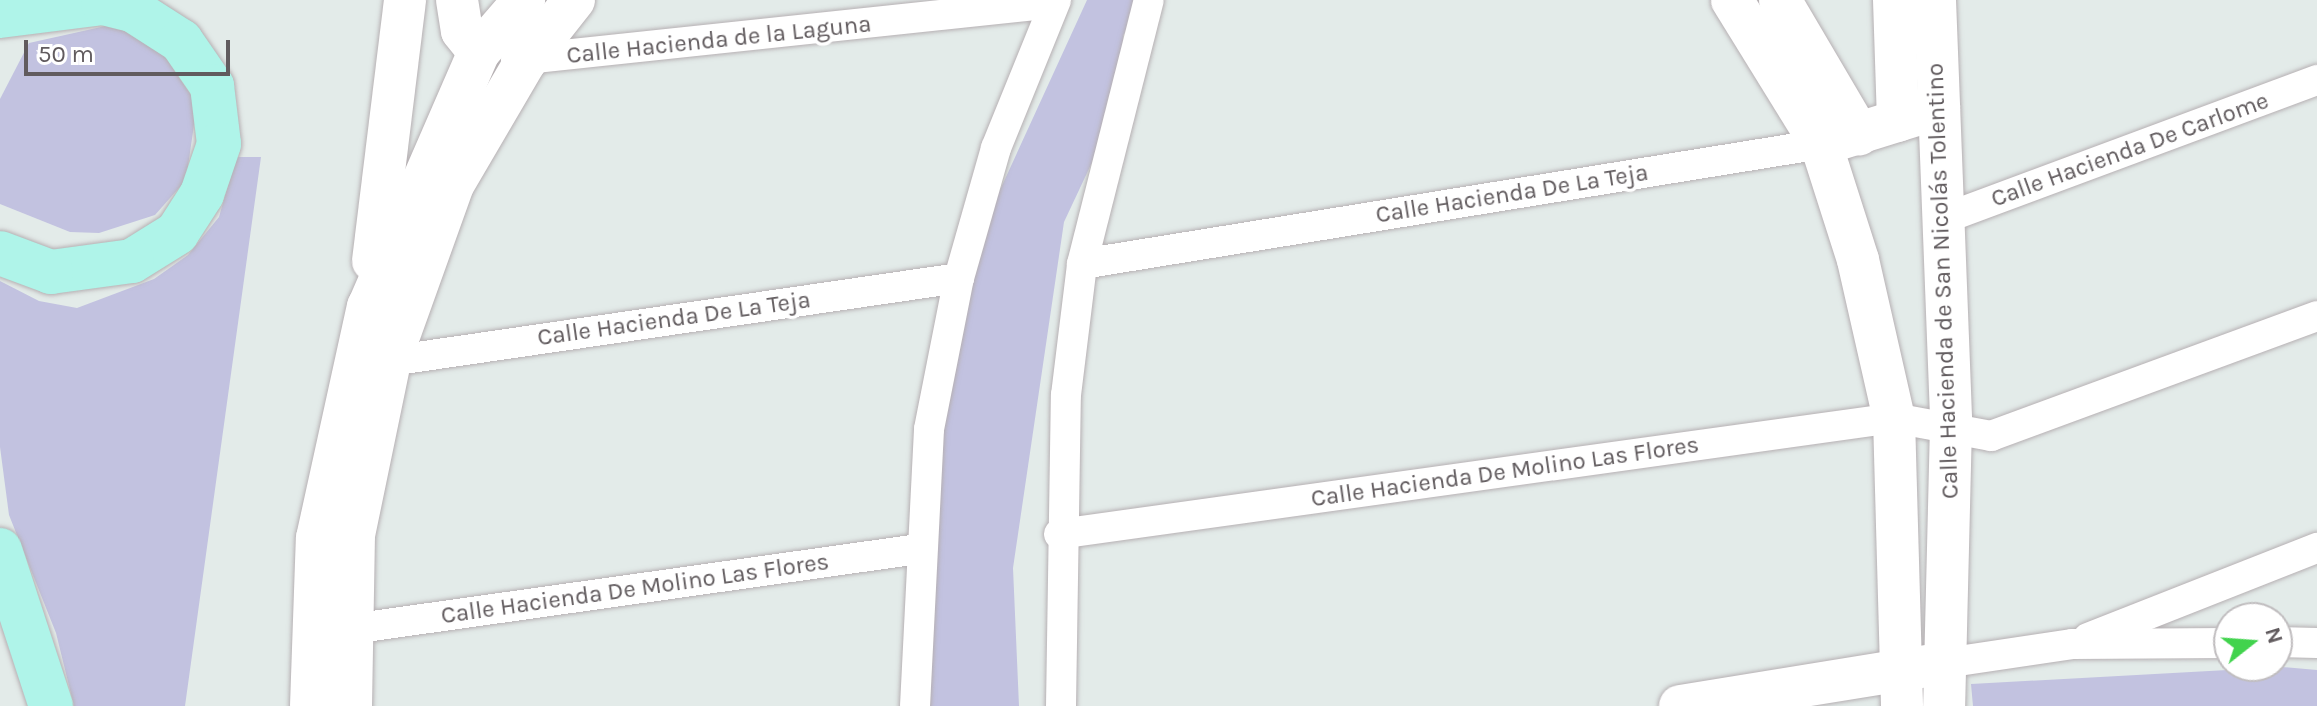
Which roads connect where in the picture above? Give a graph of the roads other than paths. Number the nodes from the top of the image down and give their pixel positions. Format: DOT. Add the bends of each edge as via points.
graph roads {
  1 [pos="16,0"];
  2 [pos="405,0"];
  3 [pos="457,0"];
  4 [pos="524,0"];
  5 [pos="574,0"];
  6 [pos="1149,0"];
  7 [pos="1732,0"];
  8 [pos="1780,0"];
  9 [pos="1894,0"];
  10 [pos="1935,0"];
  11 [pos="1055,1"];
  12 [pos="0,16"];
  13 [pos="479,52"];
  14 [pos="525,62"];
  15 [pos="2317,80"];
  16 [pos="1939,108"];
  17 [pos="1898,121"];
  18 [pos="1840,139"];
  19 [pos="1943,219"];
  20 [pos="0,253"];
  21 [pos="1082,264"];
  22 [pos="959,278"];
  23 [pos="2317,316"];
  24 [pos="386,330"];
  25 [pos="1894,418"];
  26 [pos="1951,425"];
  27 [pos="1059,534"];
  28 [pos="2317,548"];
  29 [pos="919,549"];
  30 [pos="0,550"];
  31 [pos="351,629"];
  32 [pos="2293,642"];
  33 [pos="2213,643"];
  34 [pos="2317,643"];
  35 [pos="2072,644"];
  36 [pos="1945,663"];
  37 [pos="1902,688"];
  38 [pos="51,706"];
  39 [pos="311,706"];
  40 [pos="351,706"];
  41 [pos="915,706"];
  42 [pos="1061,706"];
  43 [pos="1680,706"];
  44 [pos="1944,706"];
  1 -- 12 [label="main road"];
  2 -- 24 [label="main road"];
  3 -- 13 [label="main road" via="462,31"];
  4 -- 13 [label="main road"];
  5 -- 14 [label="main road"];
  6 -- 21 [label="street"];
  7 -- 18 [label="main road"];
  8 -- 18 [label="main road"];
  9 -- 17 [label="main road, Calle Hacienda de San Nicolás Tolentino"];
  10 -- 16 [label="main road, Calle Hacienda de San Nicolás Tolentino"];
  11 -- 14 [label="street, Calle Hacienda de la Laguna"];
  11 -- 22 [label="street" via="996,148"];
  12 -- 20 [label="main road" via="103,3 134,11 181,41 212,86 219,144 202,194 177,233 132,261 51,272"];
  13 -- 14 [label="street, Calle Hacienda de la Laguna"];
  13 -- 24 [label="main road"];
  14 -- 24 [label="main road" via="453,185"];
  15 -- 19 [label="street, Calle Hacienda De Carlome"];
  16 -- 17 [label="main road, Calle Hacienda De La Teja"];
  16 -- 19 [label="main road, Calle Hacienda de San Nicolás Tolentino"];
  17 -- 18 [label="main road, Calle Hacienda De La Teja"];
  18 -- 21 [label="street, Calle Hacienda De La Teja"];
  18 -- 25 [label="main road" via="1854,246"];
  19 -- 26 [label="main road, Calle Hacienda de San Nicolás Tolentino"];
  21 -- 27 [label="street"];
  22 -- 24 [label="street, Calle Hacienda De La Teja"];
  22 -- 29 [label="street" via="929,429"];
  23 -- 26 [label="street, Calle Hacienda De Molino Las Flores" via="2011,433 1991,436"];
  24 -- 31 [label="main road" via="354,535"];
  24 -- 39 [label="main road" via="317,538"];
  25 -- 26 [label="street, Calle Hacienda De Molino Las Flores"];
  25 -- 27 [label="street, Calle Hacienda De Molino Las Flores"];
  25 -- 37 [label="main road"];
  26 -- 36 [label="main road, Calle Hacienda de San Nicolás Tolentino"];
  27 -- 42 [label="street"];
  28 -- 35 [label="street"];
  29 -- 31 [label="street, Calle Hacienda De Molino Las Flores"];
  29 -- 41 [label="street"];
  30 -- 38 [label="main road"];
  31 -- 40 [label="main road"];
  32 -- 34 [label="street"];
  33 -- 35 [label="street"];
  35 -- 36 [label="street"];
  36 -- 37 [label="main road"];
  36 -- 44 [label="main road, Calle Hacienda de San Nicolás Tolentino"];
  37 -- 43 [label="main road"];
}
